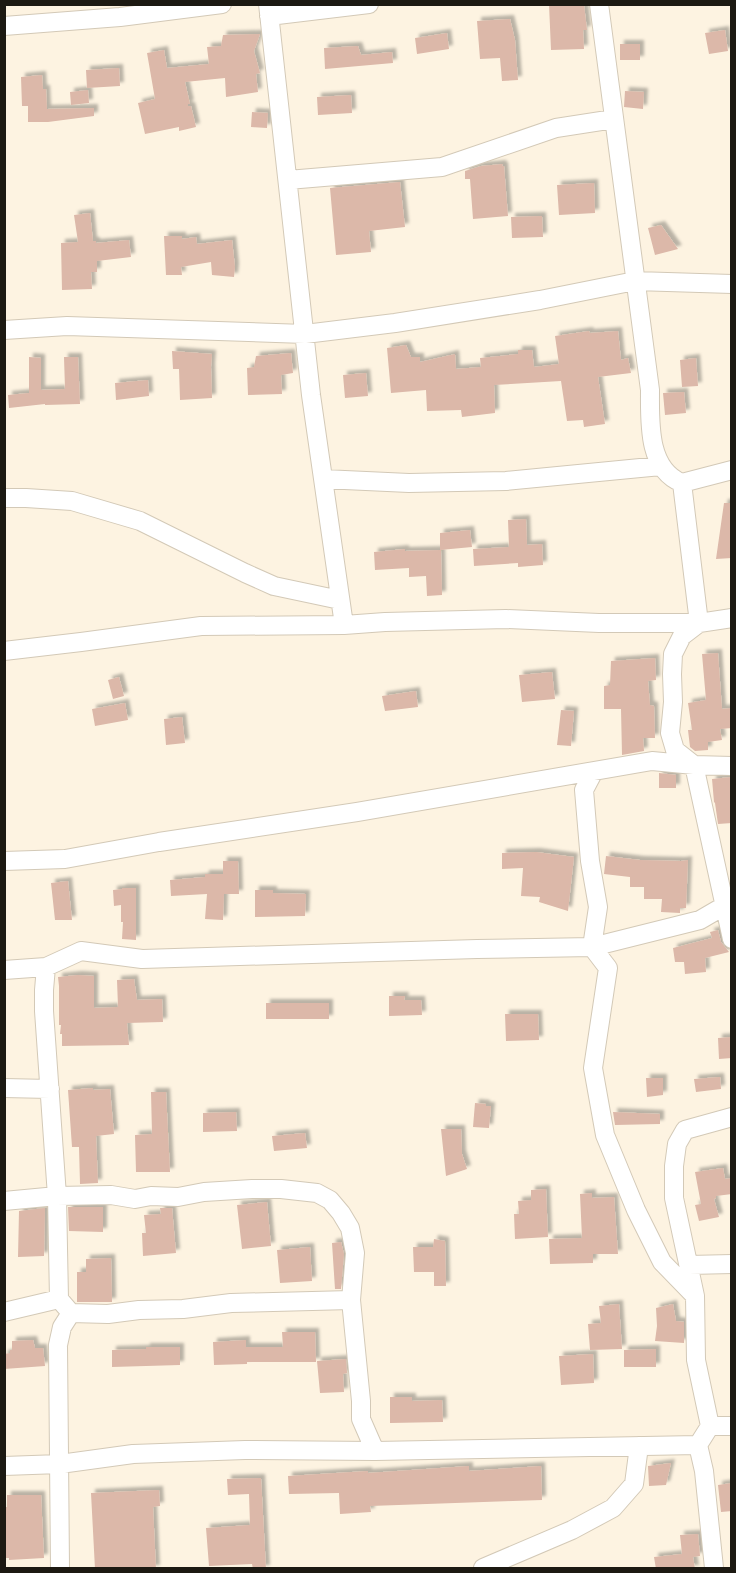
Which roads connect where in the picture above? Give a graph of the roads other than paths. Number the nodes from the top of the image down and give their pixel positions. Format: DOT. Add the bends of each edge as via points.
graph roads {
  1 [pos="222,4"];
  2 [pos="369,4"];
  3 [pos="599,4"];
  4 [pos="268,10"];
  5 [pos="4,26"];
  6 [pos="614,119"];
  7 [pos="288,180"];
  8 [pos="635,281"];
  9 [pos="732,284"];
  10 [pos="4,330"];
  11 [pos="304,334"];
  12 [pos="662,466"];
  13 [pos="732,470"];
  14 [pos="323,479"];
  15 [pos="682,483"];
  16 [pos="4,498"];
  17 [pos="340,600"];
  18 [pos="732,618"];
  19 [pos="699,623"];
  20 [pos="344,625"];
  21 [pos="4,651"];
  22 [pos="694,765"];
  23 [pos="732,766"];
  24 [pos="594,771"];
  25 [pos="4,861"];
  26 [pos="724,906"];
  27 [pos="732,939"];
  28 [pos="592,947"];
  29 [pos="46,967"];
  30 [pos="4,970"];
  31 [pos="4,1088"];
  32 [pos="50,1089"];
  33 [pos="732,1117"];
  34 [pos="57,1196"];
  35 [pos="4,1201"];
  36 [pos="732,1264"];
  37 [pos="689,1265"];
  38 [pos="695,1296"];
  39 [pos="351,1300"];
  40 [pos="65,1306"];
  41 [pos="4,1312"];
  42 [pos="710,1426"];
  43 [pos="732,1426"];
  44 [pos="698,1445"];
  45 [pos="639,1446"];
  46 [pos="375,1451"];
  47 [pos="60,1464"];
  48 [pos="4,1466"];
  49 [pos="60,1569"];
  50 [pos="483,1569"];
  51 [pos="714,1569"];
  1 -- 5 [label="street"];
  2 -- 4 [label="street"];
  3 -- 6 [label="street"];
  4 -- 7 [label="street"];
  6 -- 7 [label="street" via="556,128 442,168"];
  6 -- 8 [label="street"];
  7 -- 11 [label="street"];
  8 -- 9 [label="street"];
  8 -- 11 [label="street" via="540,300"];
  8 -- 12 [label="street" via="650,390 650,425"];
  10 -- 11 [label="street" via="67,326"];
  11 -- 14 [label="street"];
  12 -- 14 [label="street" via="506,481 409,483"];
  12 -- 15 [label="street"];
  13 -- 15 [label="street"];
  14 -- 17 [label="street"];
  15 -- 19 [label="street"];
  16 -- 17 [label="street" via="72,501 140,521 274,586"];
  17 -- 20 [label="street"];
  18 -- 19 [label="street"];
  19 -- 20 [label="street" via="506,619"];
  19 -- 22 [label="street" via="682,636 673,654 672,674 670,733 675,750"];
  20 -- 21 [label="street" via="201,626"];
  22 -- 23 [label="street"];
  22 -- 24 [label="street" via="652,761"];
  22 -- 26 [label="street"];
  24 -- 25 [label="street" via="65,859"];
  24 -- 28 [label="street" via="585,790 598,907"];
  26 -- 27 [label="street"];
  26 -- 28 [label="street" via="700,920"];
  28 -- 29 [label="street" via="142,959 81,951"];
  28 -- 38 [label="street" via="608,968 593,1068 605,1135 662,1262"];
  29 -- 30 [label="street"];
  29 -- 32 [label="street" via="44,1011"];
  31 -- 32 [label="street"];
  32 -- 34 [label="street"];
  33 -- 37 [label="street" via="685,1130 677,1144 674,1198"];
  34 -- 35 [label="street"];
  34 -- 39 [label="street" via="111,1195 135,1199 252,1189 317,1193 330,1200 350,1228 355,1253"];
  34 -- 40 [label="street"];
  36 -- 37 [label="street"];
  37 -- 38 [label="street"];
  38 -- 42 [label="street" via="696,1360"];
  39 -- 40 [label="street" via="231,1303 108,1314"];
  39 -- 46 [label="street" via="362,1419"];
  40 -- 41 [label="street"];
  40 -- 47 [label="street" via="58,1345"];
  42 -- 43 [label="street"];
  42 -- 44 [label="street"];
  44 -- 45 [label="street"];
  44 -- 51 [label="street"];
  45 -- 46 [label="street"];
  45 -- 50 [label="street" via="634,1484 613,1508"];
  46 -- 47 [label="street" via="145,1454"];
  47 -- 48 [label="street"];
  47 -- 49 [label="street"];
}
